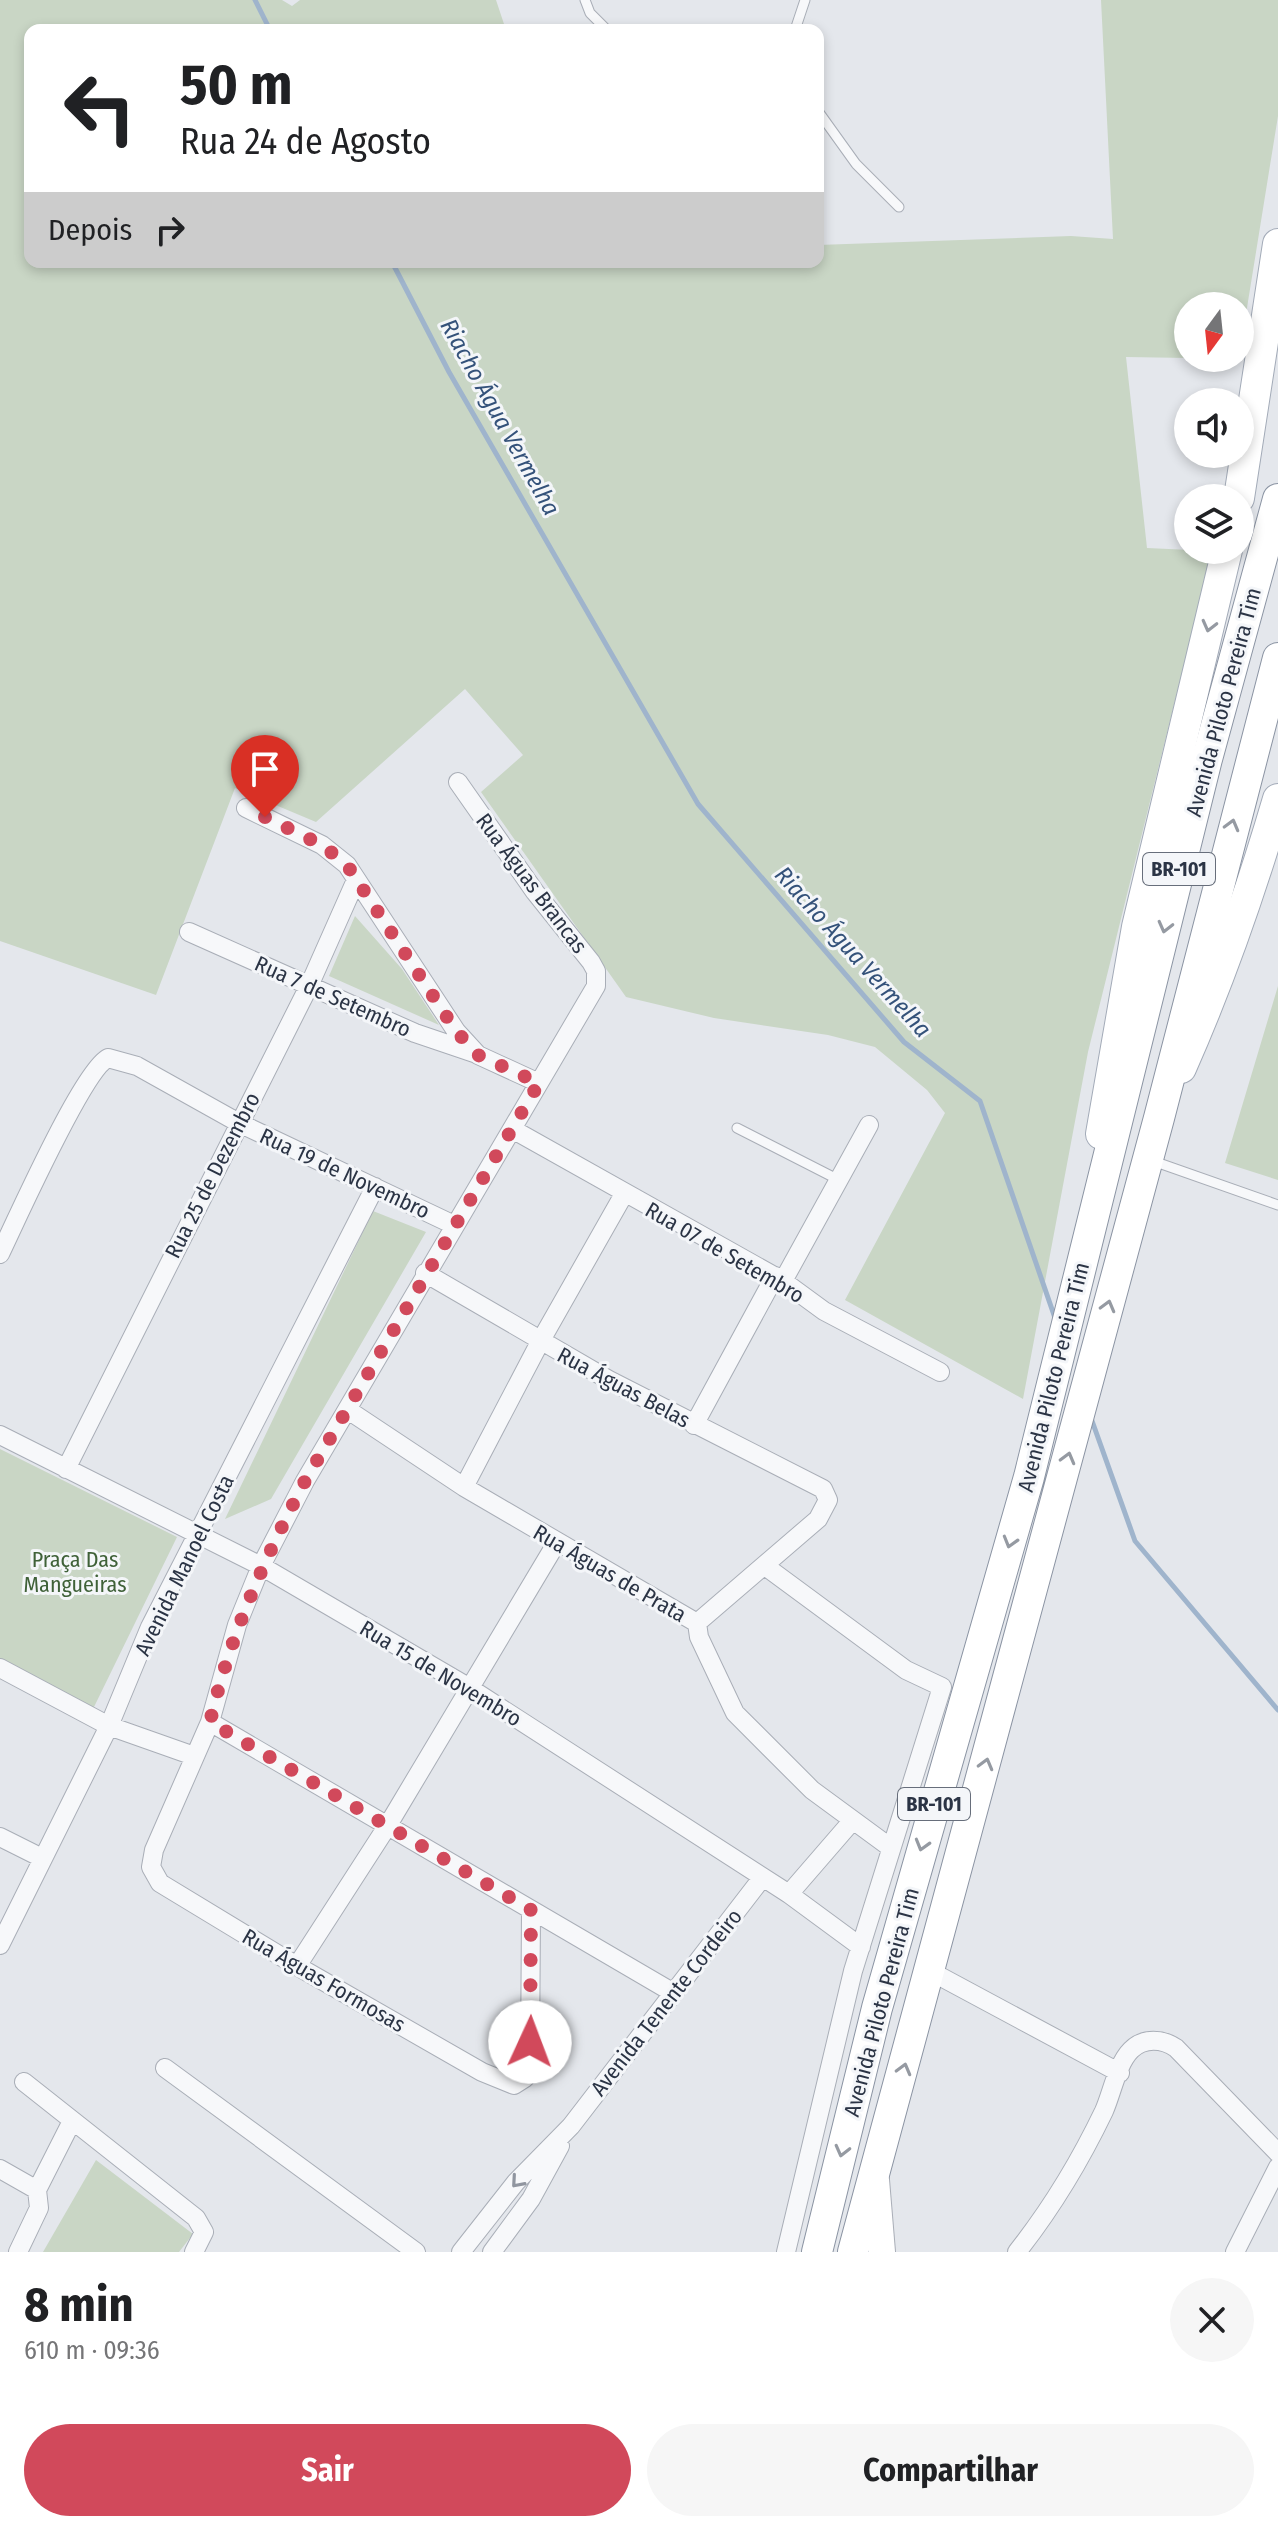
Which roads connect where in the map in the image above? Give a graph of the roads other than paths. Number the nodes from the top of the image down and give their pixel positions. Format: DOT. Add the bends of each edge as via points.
graph roads {
  1 [pos="585,0"];
  2 [pos="805,0"];
  3 [pos="601,24"];
  4 [pos="797,24"];
  5 [pos="824,119"];
  6 [pos="899,207"];
  7 [pos="1278,244"];
  8 [pos="1241,484"];
  9 [pos="1278,499"];
  10 [pos="1224,564"];
  11 [pos="1278,658"];
  12 [pos="458,782"];
  13 [pos="1278,799"];
  14 [pos="246,808"];
  15 [pos="356,880"];
  16 [pos="189,932"];
  17 [pos="309,986"];
  18 [pos="478,1055"];
  19 [pos="539,1083"];
  20 [pos="1159,1118"];
  21 [pos="239,1123"];
  22 [pos="869,1125"];
  23 [pos="737,1128"];
  24 [pos="512,1129"];
  25 [pos="1148,1159"];
  26 [pos="839,1180"];
  27 [pos="375,1187"];
  28 [pos="624,1194"];
  29 [pos="1278,1205"];
  30 [pos="454,1225"];
  31 [pos="1086,1241"];
  32 [pos="0,1254"];
  33 [pos="425,1273"];
  34 [pos="779,1278"];
  35 [pos="540,1342"];
  36 [pos="940,1372"];
  37 [pos="348,1410"];
  38 [pos="694,1425"];
  39 [pos="0,1435"];
  40 [pos="66,1469"];
  41 [pos="464,1487"];
  42 [pos="199,1534"];
  43 [pos="557,1542"];
  44 [pos="261,1566"];
  45 [pos="765,1566"];
  46 [pos="697,1623"];
  47 [pos="0,1668"];
  48 [pos="468,1687"];
  49 [pos="210,1722"];
  50 [pos="109,1726"];
  51 [pos="194,1756"];
  52 [pos="853,1820"];
  53 [pos="388,1825"];
  54 [pos="0,1837"];
  55 [pos="891,1848"];
  56 [pos="42,1858"];
  57 [pos="762,1878"];
  58 [pos="789,1894"];
  59 [pos="531,1910"];
  60 [pos="0,1945"];
  61 [pos="861,1947"];
  62 [pos="297,1966"];
  63 [pos="930,1971"];
  64 [pos="672,1992"];
  65 [pos="165,2068"];
  66 [pos="1120,2073"];
  67 [pos="24,2082"];
  68 [pos="72,2121"];
  69 [pos="571,2126"];
  70 [pos="1278,2153"];
  71 [pos="1278,2167"];
  72 [pos="0,2169"];
  73 [pos="876,2171"];
  74 [pos="37,2190"];
  75 [pos="18,2252"];
  76 [pos="194,2252"];
  77 [pos="416,2252"];
  78 [pos="461,2252"];
  79 [pos="492,2252"];
  80 [pos="786,2252"];
  81 [pos="817,2252"];
  82 [pos="853,2252"];
  83 [pos="882,2252"];
  84 [pos="1017,2252"];
  85 [pos="1235,2252"];
  1 -- 3 [label="lane"];
  2 -- 4 [label="lane"];
  5 -- 6 [label="lane" via="856,164"];
  7 -- 8 [label="main road"];
  9 -- 31 [label="main road, Avenida Piloto Pereira Tim / BR-101, one-way"];
  10 -- 31 [label="main road, one-way" via="1137,927"];
  20 -- 11 [label="main road, Avenida Piloto Pereira Tim / BR-101, one-way"];
  12 -- 19 [label="street, Rua Águas Brancas" via="596,971 596,986"];
  13 -- 20 [label="main road" via="1211,1000"];
  14 -- 15 [label="street" via="322,845"];
  15 -- 17 [label="street, Rua 25 de Dezembro"];
  15 -- 18 [label="street" via="456,1031"];
  16 -- 17 [label="street, Rua 7 de Setembro"];
  17 -- 18 [label="street, Rua 7 de Setembro"];
  17 -- 21 [label="street, Rua 25 de Dezembro"];
  18 -- 19 [label="street, Rua 7 de Setembro"];
  19 -- 24 [label="street"];
  20 -- 25 [label="main road, Avenida Piloto Pereira Tim / BR-101"];
  21 -- 27 [label="street, Rua 19 de Novembro"];
  21 -- 32 [label="street, Rua 19 de Novembro" via="137,1066 108,1058 78,1098"];
  21 -- 40 [label="street, Rua 25 de Dezembro"];
  22 -- 26 [label="street"];
  23 -- 26 [label="lane"];
  24 -- 28 [label="street, Rua 07 de Setembro"];
  24 -- 30 [label="street"];
  25 -- 29 [label="lane"];
  63 -- 25 [label="main road, Avenida Piloto Pereira Tim / BR-101, one-way"];
  26 -- 34 [label="street"];
  27 -- 30 [label="street, Rua 19 de Novembro"];
  27 -- 42 [label="street, Avenida Manoel Costa"];
  28 -- 34 [label="street, Rua 07 de Setembro"];
  28 -- 35 [label="street"];
  30 -- 33 [label="street"];
  31 -- 81 [label="main road, Avenida Piloto Pereira Tim / BR-101, one-way" via="1029,1477 877,2008"];
  33 -- 35 [label="street, Rua Águas Belas"];
  33 -- 37 [label="street"];
  34 -- 36 [label="street, Rua 07 de Setembro" via="824,1311"];
  34 -- 38 [label="street"];
  35 -- 38 [label="street, Rua Águas Belas"];
  35 -- 41 [label="street"];
  37 -- 41 [label="street, Rua Águas de Prata"];
  37 -- 44 [label="street"];
  38 -- 45 [label="street, Rua Águas Belas" via="802,1476 826,1494 818,1519"];
  39 -- 40 [label="street, Rua 15 de Novembro"];
  40 -- 42 [label="street, Rua 15 de Novembro"];
  41 -- 43 [label="street, Rua Águas de Prata"];
  42 -- 44 [label="street, Rua 15 de Novembro"];
  42 -- 50 [label="street, Avenida Manoel Costa" via="150,1627"];
  43 -- 46 [label="street, Rua Águas de Prata"];
  43 -- 48 [label="street"];
  44 -- 48 [label="street, Rua 15 de Novembro"];
  44 -- 49 [label="street" via="237,1625"];
  45 -- 46 [label="street"];
  45 -- 55 [label="street" via="906,1670 942,1687"];
  46 -- 52 [label="street, Rua Águas de Prata" via="735,1713 812,1790"];
  47 -- 50 [label="street"];
  48 -- 53 [label="street"];
  48 -- 57 [label="street, Rua 15 de Novembro"];
  49 -- 51 [label="street"];
  49 -- 53 [label="street"];
  50 -- 51 [label="street"];
  50 -- 56 [label="street, Avenida Manoel Costa"];
  51 -- 62 [label="street, Rua Águas Formosas" via="151,1859 153,1875"];
  52 -- 55 [label="street, Rua Águas de Prata"];
  52 -- 58 [label="street"];
  53 -- 59 [label="street"];
  53 -- 62 [label="street"];
  54 -- 56 [label="street"];
  55 -- 61 [label="street"];
  56 -- 60 [label="street, Avenida Manoel Costa"];
  57 -- 58 [label="street, Rua 15 de Novembro"];
  57 -- 64 [label="street, Avenida Tenente Cordeiro"];
  58 -- 61 [label="street, Rua 15 de Novembro"];
  59 -- 62 [label="street, Rua Águas Formosas" via="530,2060 525,2078 514,2085"];
  59 -- 64 [label="street"];
  61 -- 80 [label="street"];
  63 -- 66 [label="street"];
  73 -- 63 [label="main road, Avenida Piloto Pereira Tim / BR-101, one-way"];
  64 -- 69 [label="street, Avenida Tenente Cordeiro"];
  65 -- 77 [label="street"];
  66 -- 70 [label="street" via="1132,2048 1149,2040 1166,2042"];
  66 -- 84 [label="street" via="1053,2202"];
  67 -- 68 [label="street"];
  68 -- 74 [label="street"];
  68 -- 76 [label="street" via="203,2225"];
  69 -- 78 [label="street, Avenida Tenente Cordeiro, one-way" via="516,2182"];
  69 -- 79 [label="street, Avenida Tenente Cordeiro" via="531,2199"];
  71 -- 85 [label="street"];
  72 -- 74 [label="street"];
  73 -- 82 [label="main road, Avenida Piloto Pereira Tim / BR-101"];
  73 -- 83 [label="main road"];
  74 -- 75 [label="street" via="39,2208"];
}
